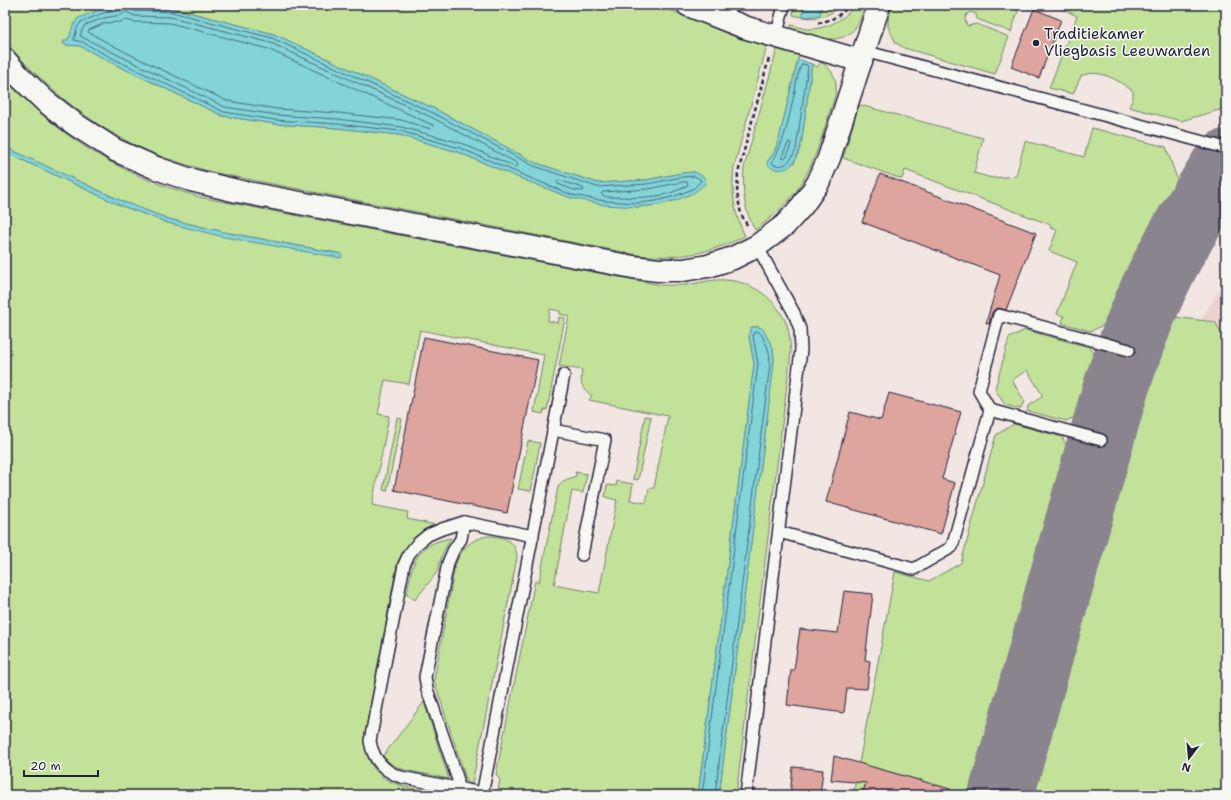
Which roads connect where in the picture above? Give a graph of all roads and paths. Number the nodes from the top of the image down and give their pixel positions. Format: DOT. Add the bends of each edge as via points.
graph roads {
  1 [pos="688,5"];
  2 [pos="784,5"];
  3 [pos="850,5"];
  4 [pos="879,5"];
  5 [pos="779,27"];
  6 [pos="863,56"];
  7 [pos="5,60"];
  8 [pos="1226,148"];
  9 [pos="757,246"];
  10 [pos="1128,350"];
  11 [pos="564,375"];
  12 [pos="990,410"];
  13 [pos="553,430"];
  14 [pos="1101,440"];
  15 [pos="464,522"];
  16 [pos="779,532"];
  17 [pos="533,536"];
  18 [pos="582,555"];
  19 [pos="457,788"];
  20 [pos="482,794"];
  21 [pos="746,795"];
  1 -- 5 [label="street" via="731,22"];
  2 -- 5 [label="lane"];
  3 -- 5 [label="path" via="834,19 818,24"];
  4 -- 6 [label="street"];
  5 -- 6 [label="street"];
  5 -- 9 [label="path" via="738,173 737,193 741,214"];
  6 -- 8 [label="lane"];
  6 -- 9 [label="street" via="829,158 818,183 785,226"];
  7 -- 9 [label="street" via="45,101 76,125 115,150 191,180 646,269 683,270 708,266 733,258"];
  9 -- 16 [label="lane" via="794,313 800,329 801,350"];
  10 -- 12 [label="lane" via="999,315 978,391"];
  11 -- 13 [label="lane"];
  12 -- 14 [label="lane"];
  12 -- 16 [label="lane" via="952,547 914,569"];
  13 -- 17 [label="lane"];
  13 -- 18 [label="lane" via="605,440"];
  15 -- 17 [label="lane"];
  15 -- 19 [label="lane" via="461,539 448,563 425,677 458,780"];
  15 -- 19 [label="lane" via="428,535 409,554 404,565 370,741 377,760 393,774"];
  16 -- 21 [label="lane"];
  17 -- 20 [label="lane"];
  19 -- 20 [label="lane"];
}
